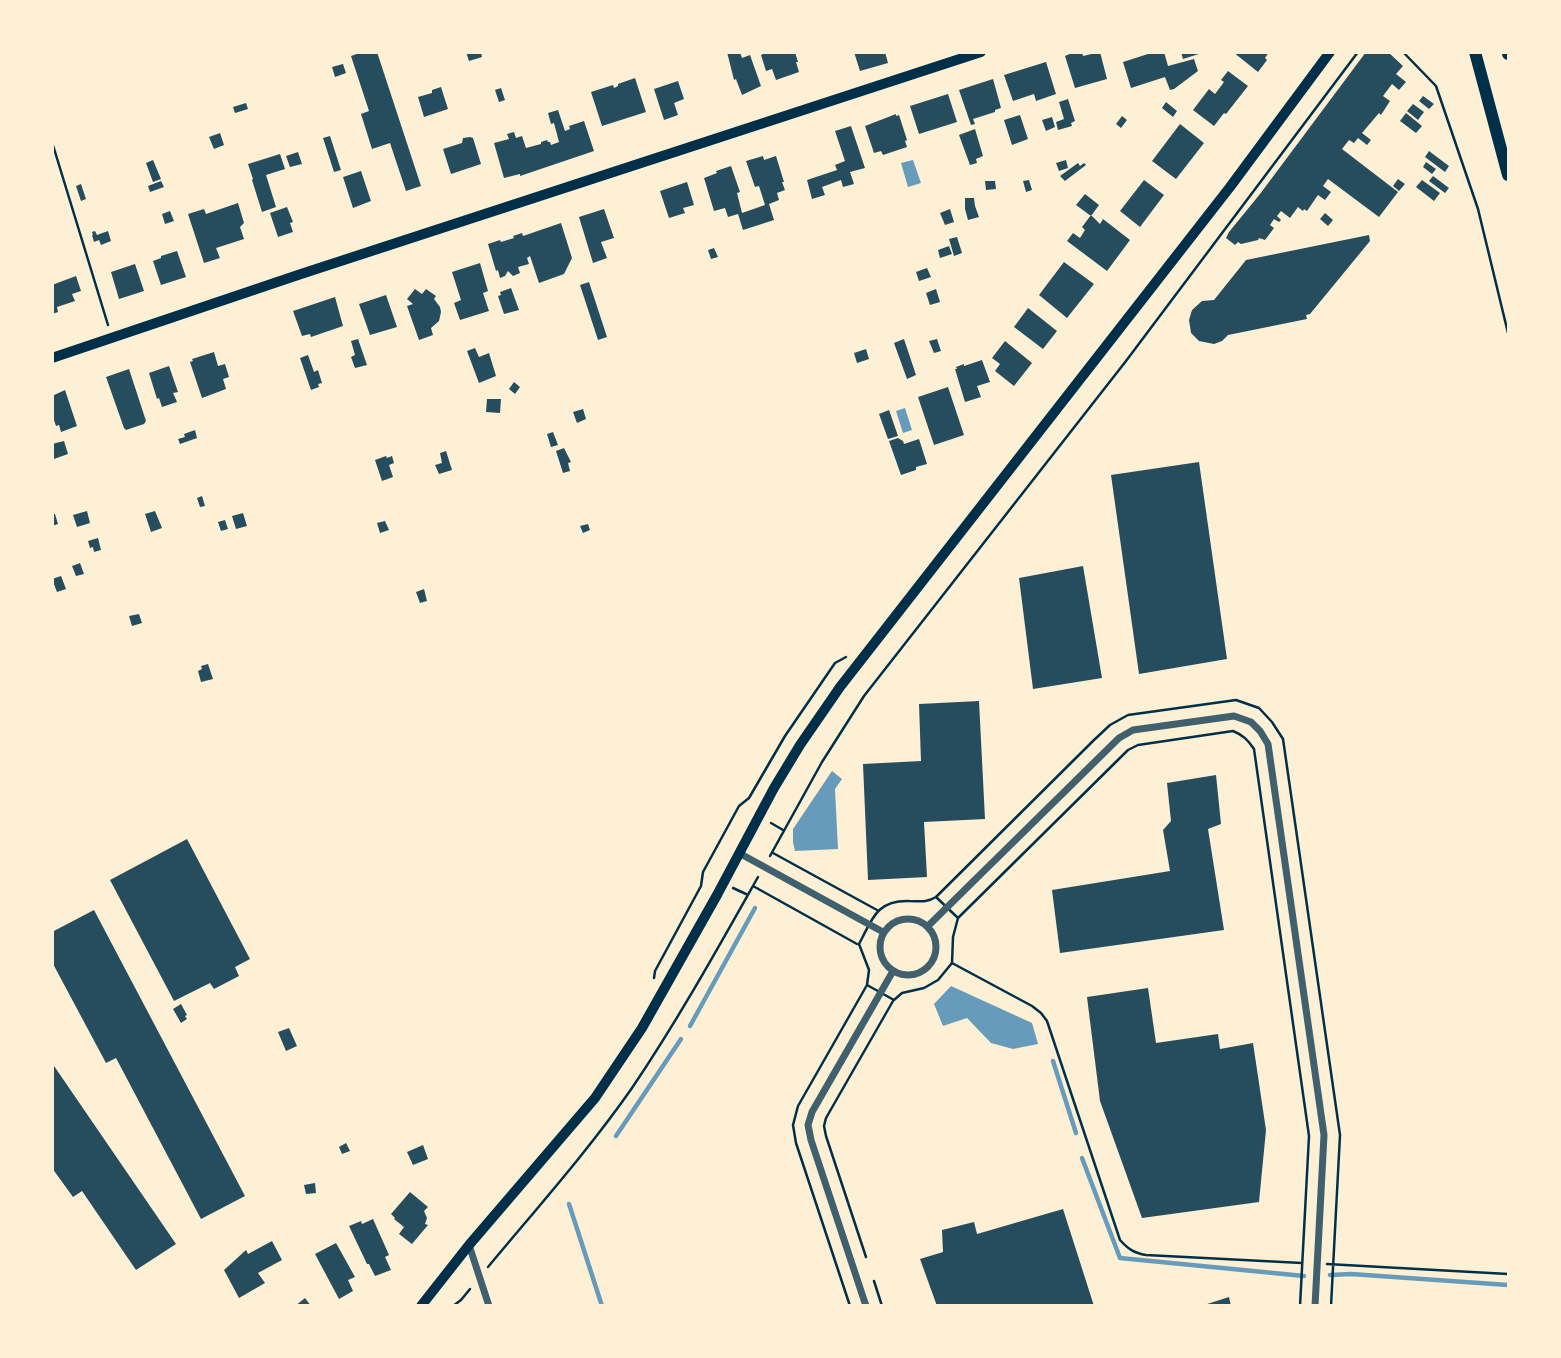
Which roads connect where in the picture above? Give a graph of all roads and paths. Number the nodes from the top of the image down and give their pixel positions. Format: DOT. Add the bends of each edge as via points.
graph roads {
  1 [pos="981,52"];
  2 [pos="1330,52"];
  3 [pos="1359,52"];
  4 [pos="1403,52"];
  5 [pos="1475,52"];
  6 [pos="52,142"];
  7 [pos="1508,175"];
  8 [pos="1508,333"];
  9 [pos="111,338"];
  10 [pos="52,358"];
  11 [pos="772,852"];
  12 [pos="739,853"];
  13 [pos="764,867"];
  14 [pos="753,886"];
  15 [pos="936,897"];
  16 [pos="946,908"];
  17 [pos="877,910"];
  18 [pos="958,918"];
  19 [pos="869,925"];
  20 [pos="928,926"];
  21 [pos="883,932"];
  22 [pos="859,944"];
  23 [pos="952,962"];
  24 [pos="893,971"];
  25 [pos="881,992"];
  26 [pos="894,1000"];
  27 [pos="470,1245"];
  28 [pos="866,1256"];
  29 [pos="1302,1263"];
  30 [pos="1318,1264"];
  31 [pos="1333,1266"];
  32 [pos="1508,1274"];
  33 [pos="480,1277"];
  34 [pos="874,1281"];
  35 [pos="421,1306"];
  36 [pos="453,1306"];
  37 [pos="489,1306"];
  38 [pos="866,1306"];
  39 [pos="882,1306"];
  40 [pos="1300,1306"];
  41 [pos="1315,1306"];
  42 [pos="1331,1306"];
  1 -- 9 [label="main road"];
  2 -- 12 [label="main road" via="840,687 800,745"];
  3 -- 11 [label="path" via="1132,353 864,695"];
  4 -- 8 [label="path" via="1436,86 1478,209"];
  5 -- 7 [label="highway"];
  6 -- 9 [label="path"];
  9 -- 10 [label="main road"];
  11 -- 13 [label="path"];
  11 -- 17 [label="path"];
  12 -- 13 [label="street"];
  12 -- 27 [label="main road" via="642,1028 595,1098"];
  13 -- 14 [label="path"];
  13 -- 19 [label="street"];
  14 -- 22 [label="path"];
  14 -- 33 [label="path" via="632,1088"];
  15 -- 16 [label="path"];
  15 -- 17 [label="path"];
  15 -- 31 [label="path" via="1110,725 1128,715 1236,700 1259,708 1283,739 1340,1135"];
  16 -- 18 [label="path"];
  16 -- 20 [label="street"];
  16 -- 30 [label="street" via="1119,738 1133,730 1234,716 1251,722 1268,744 1324,1135"];
  17 -- 19 [label="path"];
  18 -- 23 [label="path"];
  18 -- 29 [label="path" via="1128,750 1233,731 1242,735 1254,749 1309,1136"];
  19 -- 21 [label="street"];
  19 -- 22 [label="path"];
  20 -- 21 [label="street" via="907,918"];
  20 -- 24 [label="street" via="937,948 929,967 913,975"];
  21 -- 24 [label="street" via="881,955"];
  22 -- 25 [label="path" via="869,970 867,985"];
  23 -- 26 [label="path" via="931,985"];
  23 -- 29 [label="path" via="1032,1006 1047,1021 1120,1240 1127,1248 1146,1255"];
  24 -- 25 [label="street"];
  25 -- 26 [label="path"];
  25 -- 38 [label="street" via="808,1125"];
  26 -- 28 [label="path" via="824,1126"];
  27 -- 33 [label="street"];
  27 -- 35 [label="main road"];
  29 -- 30 [label="path"];
  29 -- 40 [label="path"];
  30 -- 31 [label="path"];
  30 -- 41 [label="street"];
  31 -- 32 [label="path"];
  31 -- 42 [label="path"];
  33 -- 36 [label="path"];
  33 -- 37 [label="street"];
  34 -- 39 [label="path"];
}
